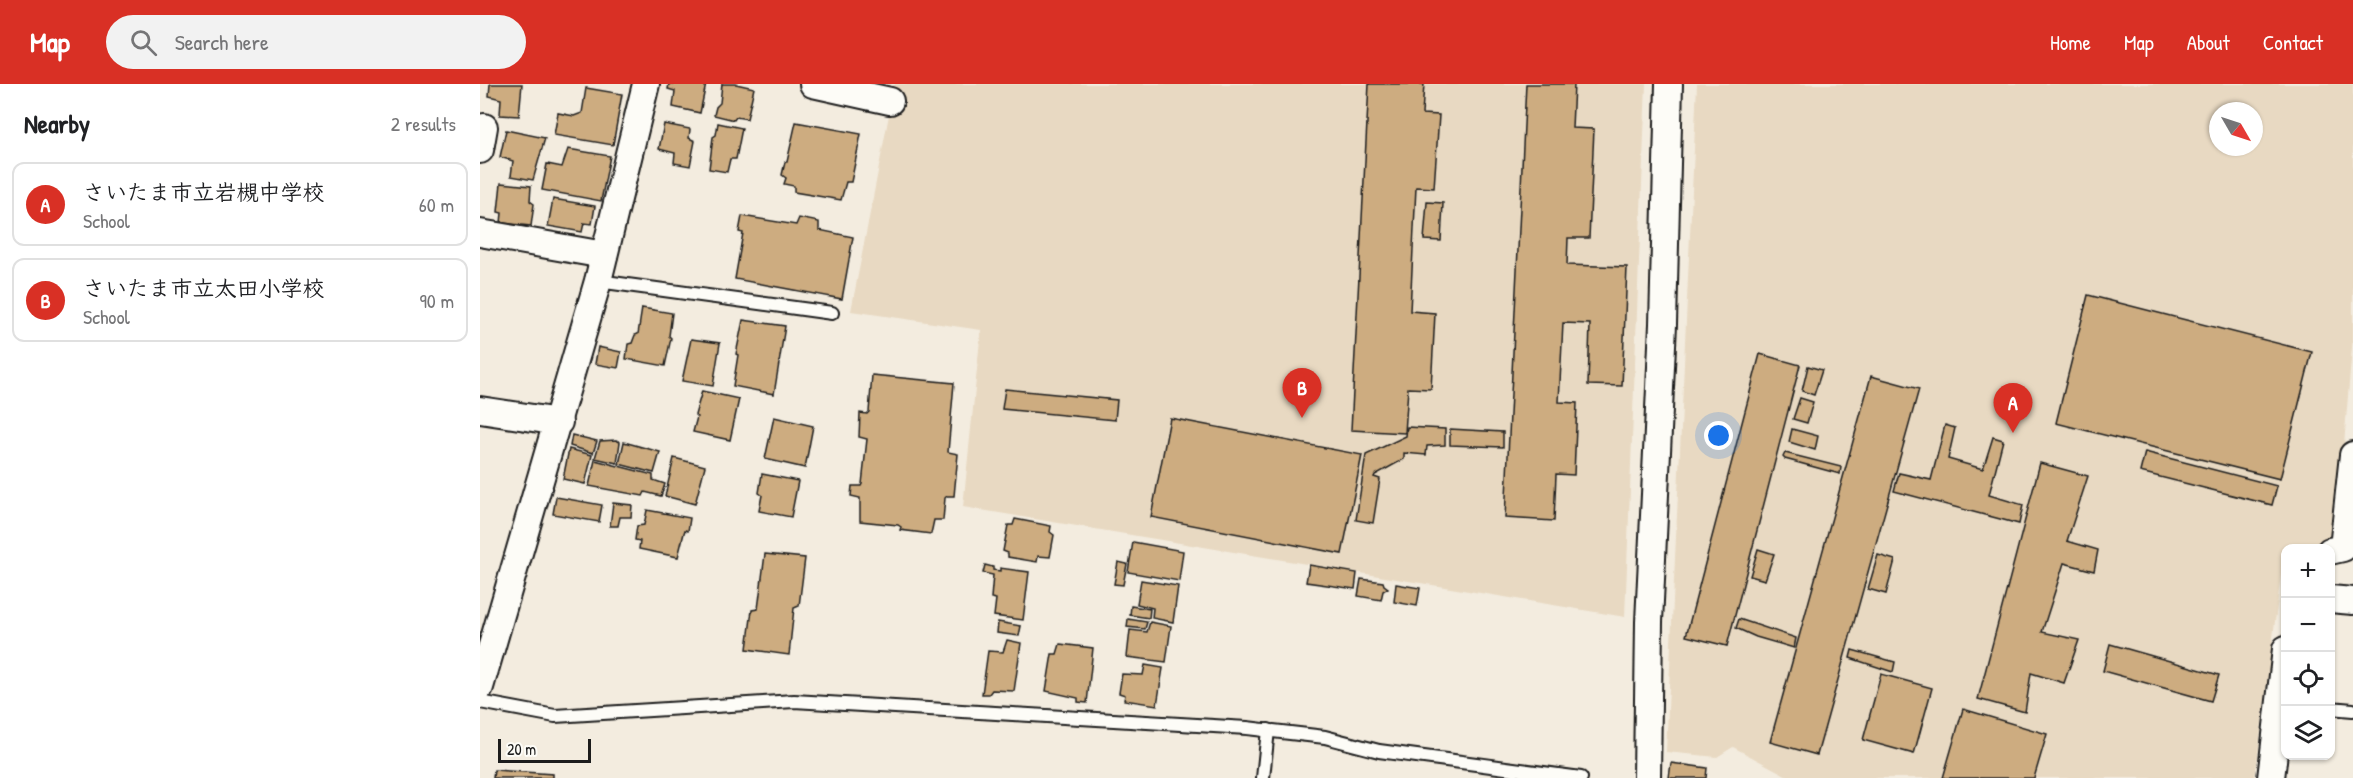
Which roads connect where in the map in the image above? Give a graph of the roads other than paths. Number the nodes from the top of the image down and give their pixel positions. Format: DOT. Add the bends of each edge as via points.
graph roads {
  1 [pos="646,84"];
  2 [pos="813,84"];
  3 [pos="1669,84"];
  4 [pos="890,100"];
  5 [pos="480,233"];
  6 [pos="604,255"];
  7 [pos="598,281"];
  8 [pos="832,313"];
  9 [pos="480,410"];
  10 [pos="559,422"];
  11 [pos="2353,454"];
  12 [pos="2335,550"];
  13 [pos="2335,599"];
  14 [pos="2353,601"];
  15 [pos="480,687"];
  16 [pos="480,702"];
  17 [pos="2282,706"];
  18 [pos="2335,708"];
  19 [pos="2353,710"];
  20 [pos="1268,730"];
  21 [pos="2273,776"];
  22 [pos="1263,778"];
  23 [pos="1581,778"];
  24 [pos="1647,778"];
  1 -- 6 [label="street"];
  2 -- 4 [label="street"];
  3 -- 24 [label="street"];
  5 -- 6 [label="street"];
  6 -- 7 [label="street"];
  7 -- 8 [label="lane"];
  7 -- 10 [label="street"];
  9 -- 10 [label="street"];
  10 -- 15 [label="street"];
  11 -- 12 [label="street" via="2343,548"];
  13 -- 14 [label="street"];
  16 -- 20 [label="lane" via="555,716 794,701"];
  17 -- 21 [label="street"];
  18 -- 19 [label="lane"];
  20 -- 22 [label="lane"];
  20 -- 23 [label="lane" via="1325,737 1379,751"];
}
